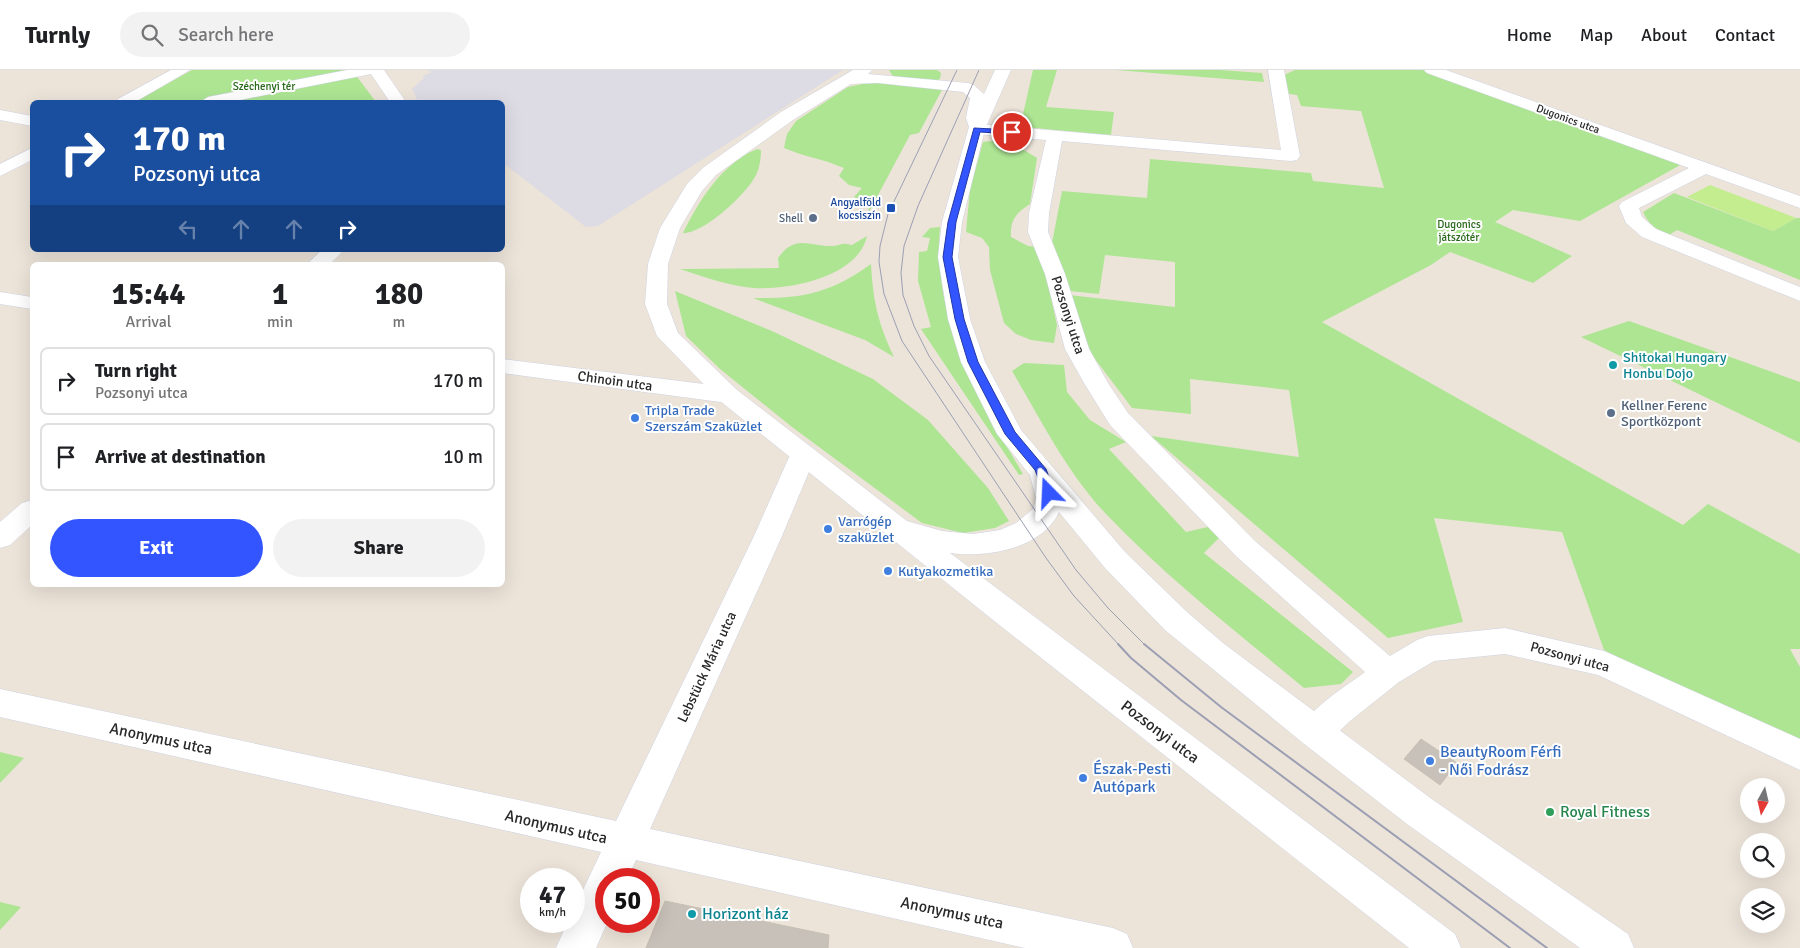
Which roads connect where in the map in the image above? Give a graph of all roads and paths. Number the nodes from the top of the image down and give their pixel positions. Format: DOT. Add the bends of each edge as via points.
graph roads {
  1 [pos="182,70"];
  2 [pos="370,70"];
  3 [pos="376,70"];
  4 [pos="864,70"];
  5 [pos="1003,70"];
  6 [pos="1276,70"];
  7 [pos="1432,70"];
  8 [pos="846,80"];
  9 [pos="128,100"];
  10 [pos="218,100"];
  11 [pos="397,100"];
  12 [pos="0,115"];
  13 [pos="30,121"];
  14 [pos="977,129"];
  15 [pos="1055,136"];
  16 [pos="30,154"];
  17 [pos="1704,168"];
  18 [pos="0,170"];
  19 [pos="1800,202"];
  20 [pos="332,252"];
  21 [pos="320,262"];
  22 [pos="1800,295"];
  23 [pos="0,298"];
  24 [pos="30,303"];
  25 [pos="505,366"];
  26 [pos="728,395"];
  27 [pos="803,455"];
  28 [pos="1040,469"];
  29 [pos="30,512"];
  30 [pos="880,515"];
  31 [pos="0,538"];
  32 [pos="1388,673"];
  33 [pos="0,703"];
  34 [pos="1315,733"];
  35 [pos="1800,755"];
  36 [pos="625,842"];
  37 [pos="613,868"];
  38 [pos="595,906"];
  39 [pos="576,948"];
  40 [pos="1113,948"];
  41 [pos="1441,948"];
  42 [pos="1614,948"];
  1 -- 9 [label="street"];
  2 -- 10 [label="street"];
  3 -- 11 [label="street"];
  4 -- 8 [label="street, Pozsonyi utca"];
  5 -- 14 [label="street, Pozsonyi utca"];
  6 -- 15 [label="street" via="1291,156"];
  7 -- 17 [label="street, Dugonics utca"];
  8 -- 14 [label="street" via="878,78 968,88 978,97 973,116"];
  8 -- 26 [label="street, Pozsonyi utca" via="787,116 710,170 684,202 670,228 658,264 656,304 668,336"];
  12 -- 13 [label="street"];
  14 -- 15 [label="street"];
  14 -- 28 [label="street, Pozsonyi utca" via="949,235 951,280 973,362 1010,434"];
  15 -- 32 [label="street, Pozsonyi utca" via="1038,232 1055,274 1077,349 1096,383 1119,419 1246,549"];
  16 -- 18 [label="street"];
  17 -- 19 [label="street, Dugonics utca"];
  17 -- 22 [label="street" via="1629,206 1633,219 1649,233"];
  20 -- 21 [label="street"];
  23 -- 24 [label="street"];
  25 -- 26 [label="street, Chinoin utca"];
  26 -- 27 [label="street, Pozsonyi utca"];
  27 -- 30 [label="street, Pozsonyi utca"];
  27 -- 36 [label="street, Lebstück Mária utca"];
  28 -- 30 [label="street, Pozsonyi utca" via="1049,493 1045,515 1032,526 1004,540 970,544 941,542 912,532"];
  28 -- 34 [label="street, Pozsonyi utca" via="1090,532 1163,608 1212,652"];
  29 -- 31 [label="street"];
  30 -- 41 [label="street, Pozsonyi utca"];
  32 -- 34 [label="street, Pozsonyi utca"];
  32 -- 35 [label="street, Pozsonyi utca" via="1428,649 1505,641 1604,664"];
  33 -- 36 [label="street, Anonymus utca"];
  34 -- 42 [label="street, Pozsonyi utca" via="1420,812"];
  36 -- 37 [label="street, Lebstück Mária utca"];
  36 -- 40 [label="street, Anonymus utca"];
  38 -- 39 [label="street, Lebstück Mária utca"];
}
